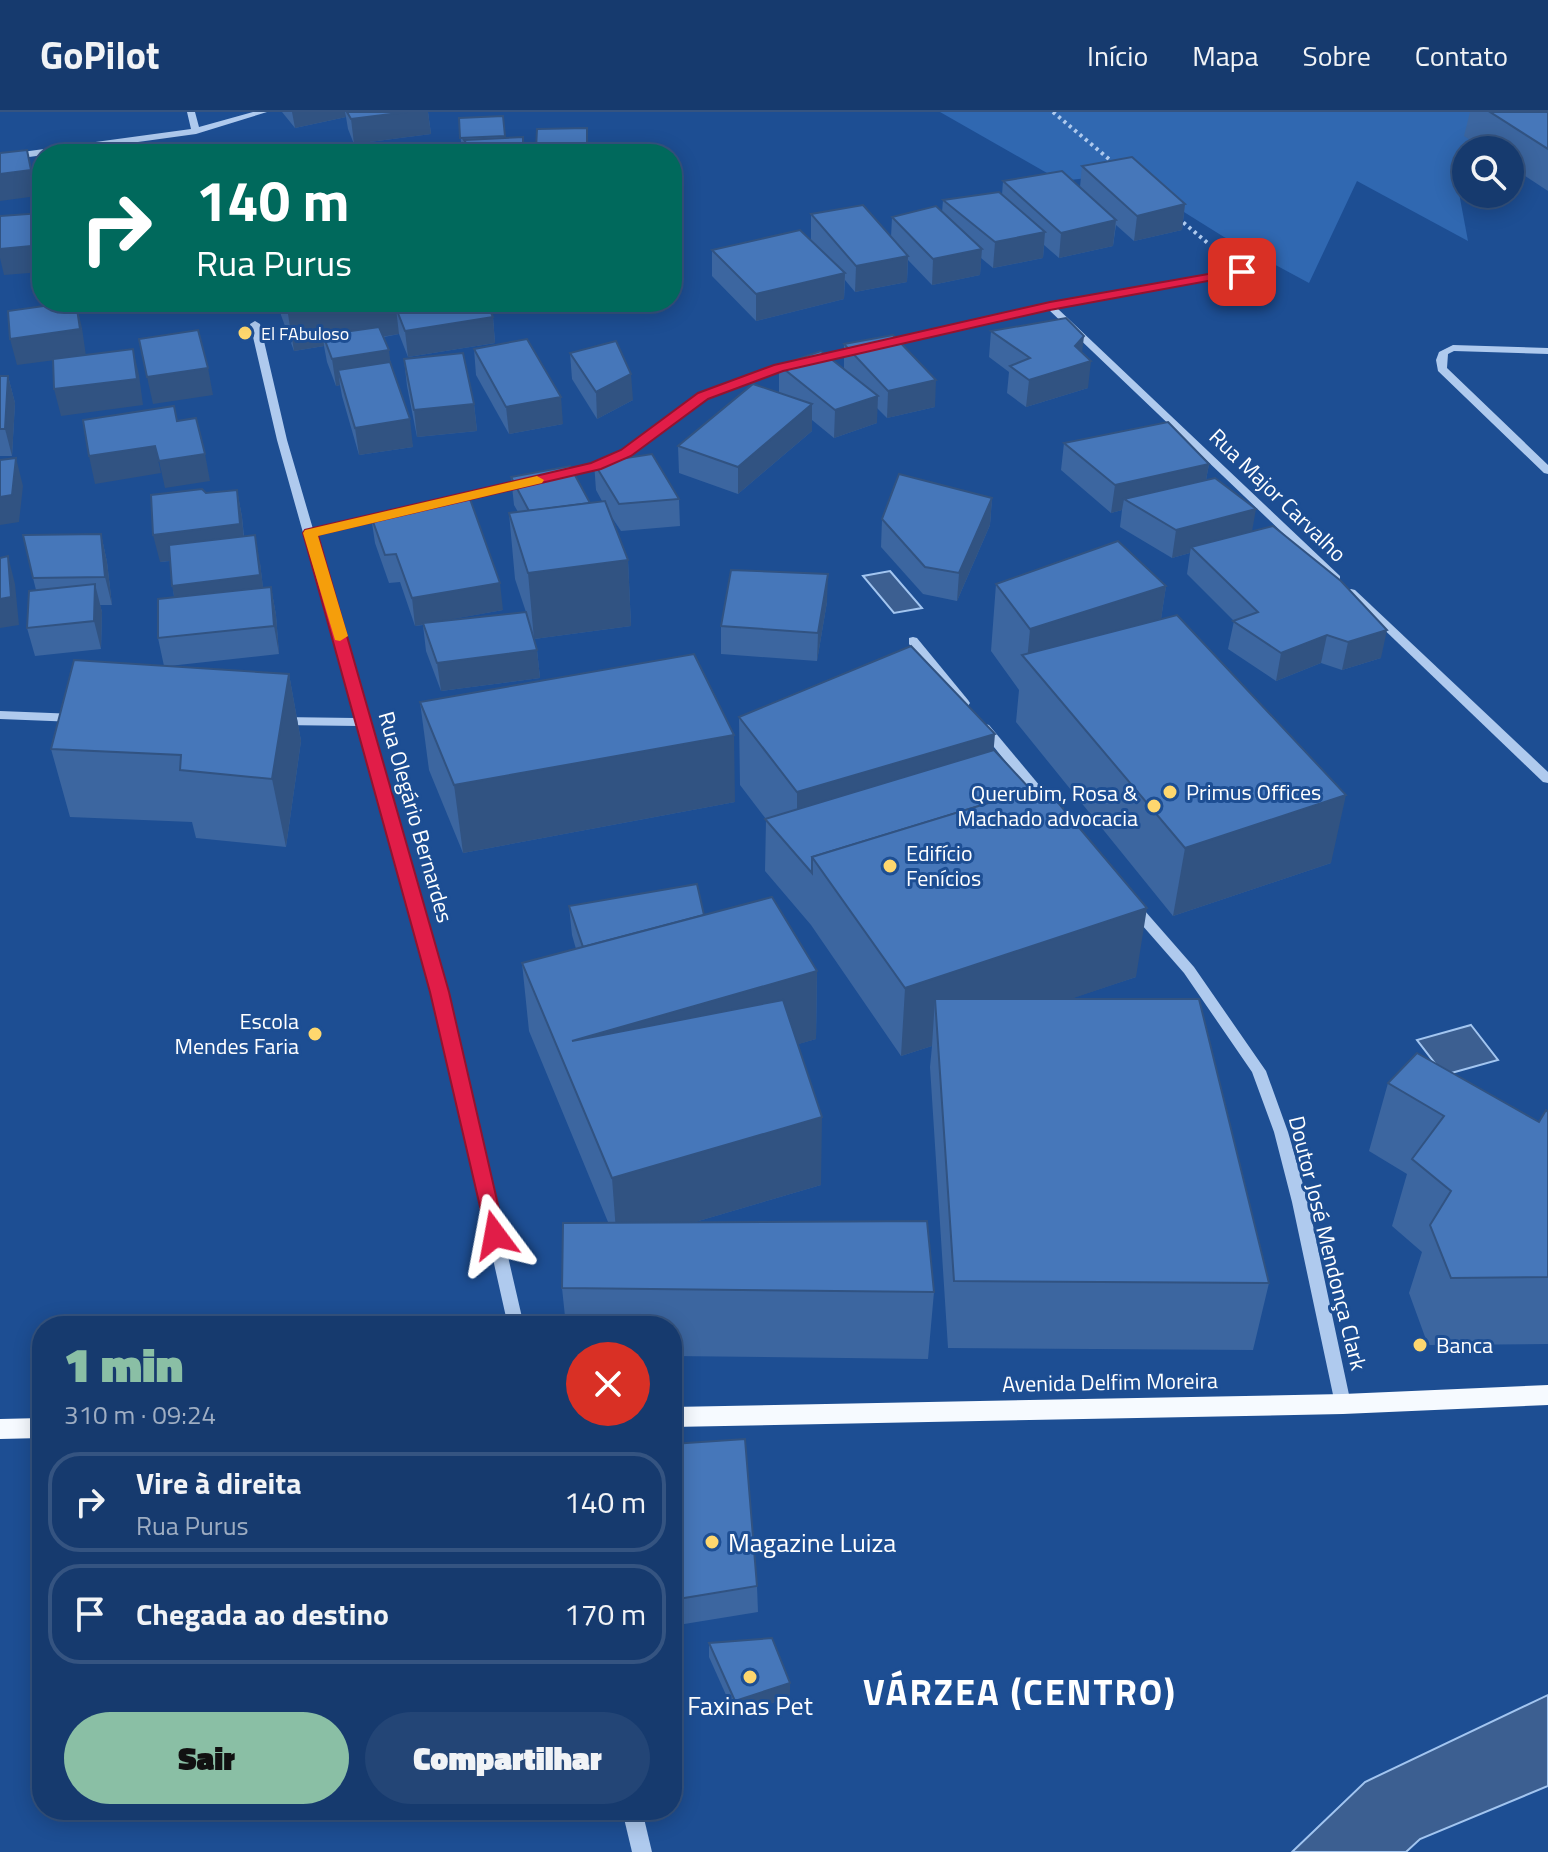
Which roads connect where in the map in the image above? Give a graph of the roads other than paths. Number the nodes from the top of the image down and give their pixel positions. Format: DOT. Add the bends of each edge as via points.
graph roads {
  1 [pos="191,112"];
  2 [pos="263,112"];
  3 [pos="196,131"];
  4 [pos="102,144"];
  5 [pos="32,154"];
  6 [pos="0,158"];
  7 [pos="1242,272"];
  8 [pos="1050,306"];
  9 [pos="255,324"];
  10 [pos="1548,351"];
  11 [pos="1548,471"];
  12 [pos="550,477"];
  13 [pos="534,481"];
  14 [pos="310,533"];
  15 [pos="913,641"];
  16 [pos="0,715"];
  17 [pos="96,718"];
  18 [pos="270,721"];
  19 [pos="364,722"];
  20 [pos="1548,779"];
  21 [pos="1059,818"];
  22 [pos="1118,888"];
  23 [pos="514,1316"];
  24 [pos="1548,1395"];
  25 [pos="1343,1404"];
  26 [pos="682,1417"];
  27 [pos="32,1428"];
  28 [pos="0,1429"];
  29 [pos="634,1820"];
  30 [pos="642,1852"];
  1 -- 3 [label="street"];
  2 -- 3 [label="street"];
  3 -- 4 [label="street"];
  5 -- 6 [label="street"];
  7 -- 8 [label="street"];
  8 -- 12 [label="street" via="779,368 703,396 626,453"];
  8 -- 20 [label="street, Rua Major Carvalho"];
  9 -- 14 [label="street, Rua Olegário Bernardes"];
  10 -- 11 [label="street" via="1453,348 1441,360 1442,369"];
  13 -- 14 [label="street"];
  14 -- 19 [label="street, Rua Olegário Bernardes"];
  15 -- 21 [label="street"];
  16 -- 17 [label="street"];
  18 -- 19 [label="street"];
  19 -- 23 [label="street, Rua Olegário Bernardes" via="440,992"];
  22 -- 25 [label="street, Doutor José Mendonça Clark" via="1189,970 1259,1071 1300,1202"];
  24 -- 25 [label="main road, Avenida Delfim Moreira"];
  25 -- 26 [label="main road, Avenida Delfim Moreira"];
  27 -- 28 [label="main road"];
  29 -- 30 [label="street"];
}
